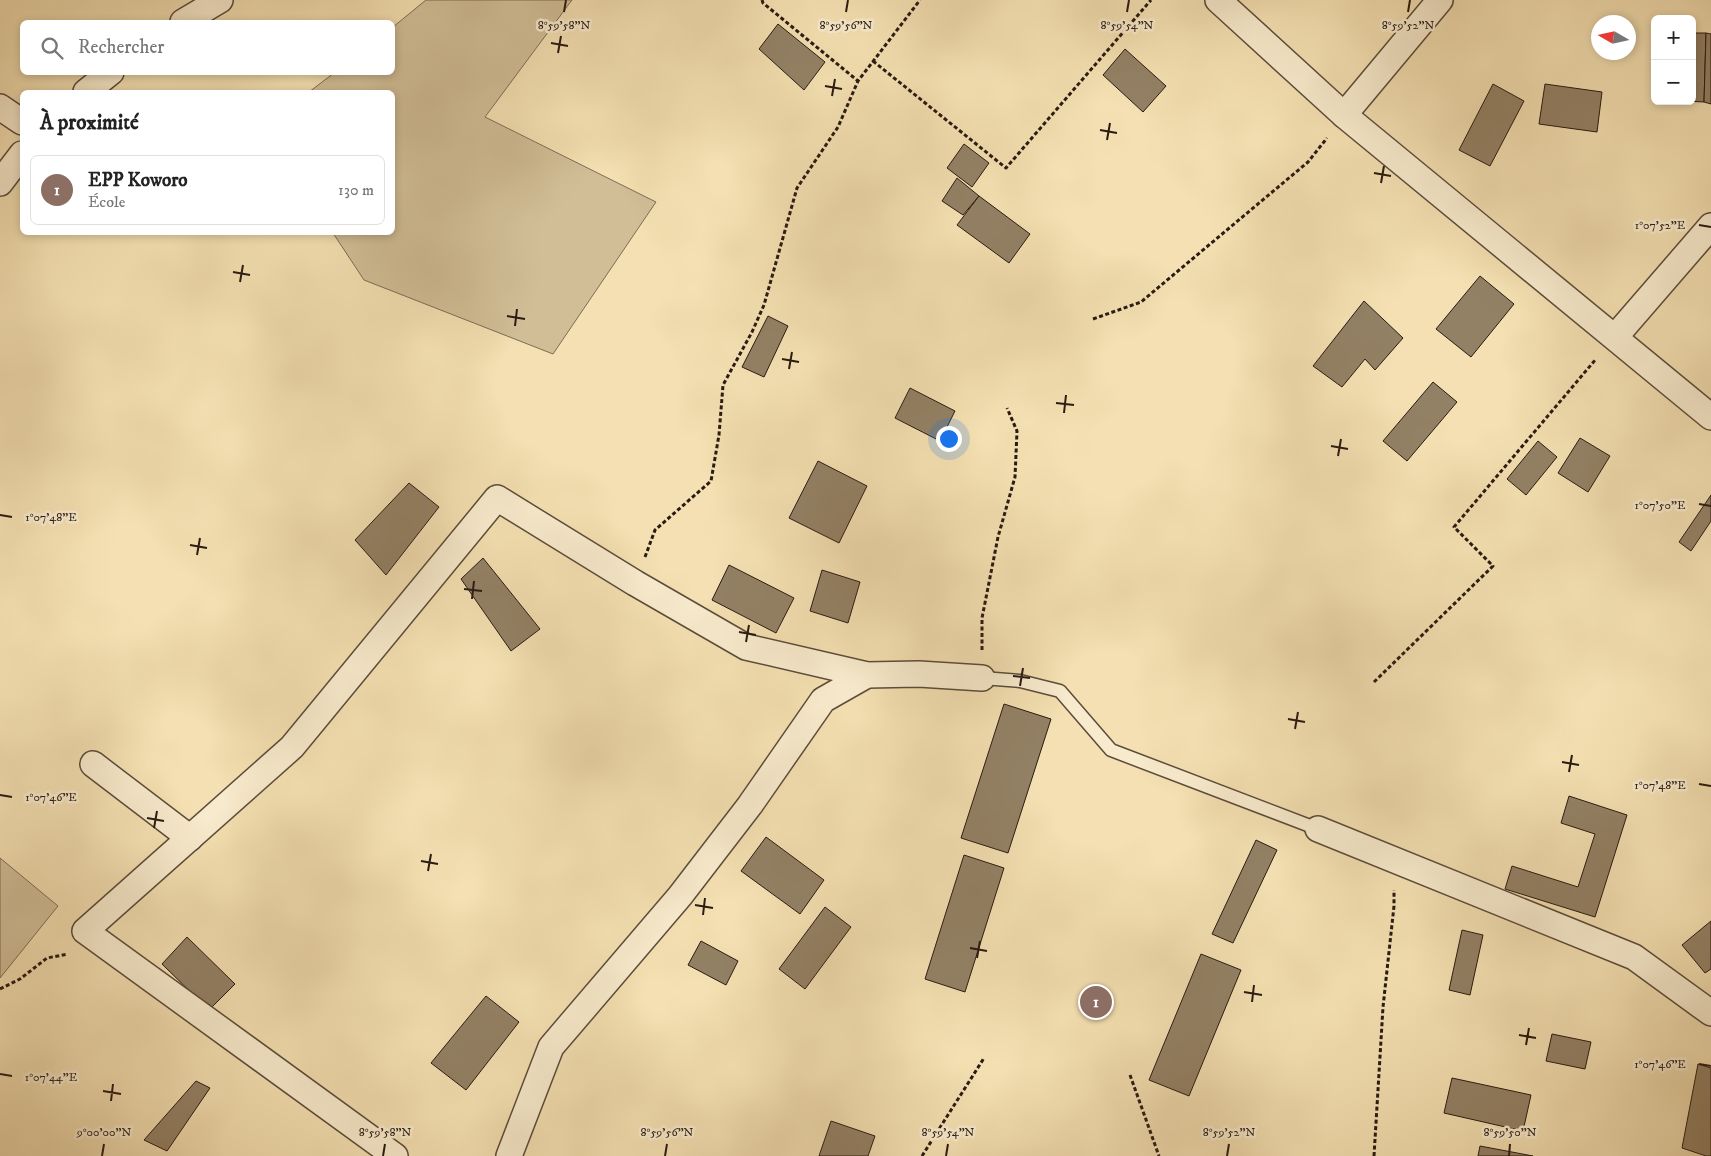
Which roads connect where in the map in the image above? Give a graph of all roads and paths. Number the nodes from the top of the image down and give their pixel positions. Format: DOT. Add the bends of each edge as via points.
graph roads {
  1 [pos="220,0"];
  2 [pos="762,0"];
  3 [pos="920,0"];
  4 [pos="1151,0"];
  5 [pos="1218,0"];
  6 [pos="1440,0"];
  7 [pos="186,20"];
  8 [pos="873,61"];
  9 [pos="107,75"];
  10 [pos="858,81"];
  11 [pos="88,90"];
  12 [pos="0,107"];
  13 [pos="1344,115"];
  14 [pos="20,121"];
  15 [pos="20,157"];
  16 [pos="0,182"];
  17 [pos="1711,226"];
  18 [pos="1093,319"];
  19 [pos="1614,337"];
  20 [pos="1007,408"];
  21 [pos="1711,417"];
  22 [pos="635,584"];
  23 [pos="867,675"];
  24 [pos="982,678"];
  25 [pos="1374,682"];
  26 [pos="92,764"];
  27 [pos="1318,828"];
  28 [pos="190,838"];
  29 [pos="1394,859"];
  30 [pos="108,948"];
  31 [pos="0,989"];
  32 [pos="1711,1013"];
  33 [pos="984,1058"];
  34 [pos="1130,1075"];
  35 [pos="395,1156"];
  36 [pos="509,1156"];
  37 [pos="922,1156"];
  38 [pos="1159,1156"];
  39 [pos="1374,1156"];
  1 -- 7 [label="street"];
  2 -- 10 [label="path"];
  3 -- 8 [label="path"];
  4 -- 8 [label="path" via="1006,168"];
  5 -- 13 [label="street"];
  6 -- 13 [label="street"];
  8 -- 10 [label="path"];
  9 -- 11 [label="street"];
  10 -- 22 [label="path" via="838,127 797,188 764,305 723,386 711,481 655,530"];
  12 -- 14 [label="street"];
  13 -- 18 [label="path" via="1308,162 1140,302"];
  13 -- 19 [label="street"];
  15 -- 16 [label="street"];
  17 -- 19 [label="street"];
  19 -- 21 [label="street"];
  19 -- 25 [label="path" via="1454,527 1493,566"];
  20 -- 24 [label="path" via="1017,431 1015,477 998,537 982,618"];
  22 -- 23 [label="street" via="746,647"];
  22 -- 28 [label="street" via="497,498 292,747"];
  23 -- 24 [label="street"];
  23 -- 36 [label="street" via="823,700 750,805 680,896 550,1047"];
  24 -- 27 [label="lane" via="1020,681 1060,691 1111,750"];
  26 -- 28 [label="street"];
  27 -- 29 [label="street"];
  28 -- 30 [label="street" via="85,931"];
  29 -- 32 [label="street" via="1634,957"];
  29 -- 39 [label="path" via="1394,906 1383,1007"];
  30 -- 31 [label="path" via="47,958 20,980"];
  30 -- 35 [label="street"];
  33 -- 37 [label="path"];
  34 -- 38 [label="path"];
}
